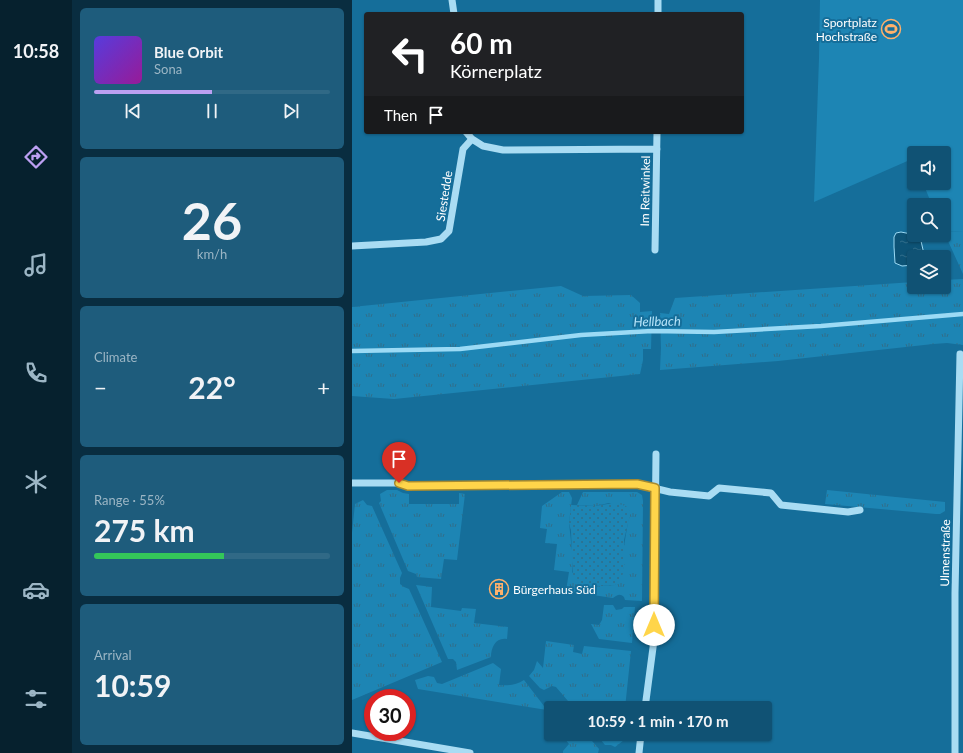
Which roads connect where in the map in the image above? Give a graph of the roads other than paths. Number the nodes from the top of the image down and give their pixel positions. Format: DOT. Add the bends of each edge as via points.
graph roads {
  1 [pos="452,0"];
  2 [pos="658,0"];
  3 [pos="454,12"];
  4 [pos="658,12"];
  5 [pos="468,134"];
  6 [pos="657,134"];
  7 [pos="472,139"];
  8 [pos="657,149"];
  9 [pos="352,246"];
  10 [pos="656,250"];
  11 [pos="960,354"];
  12 [pos="656,454"];
  13 [pos="352,483"];
  14 [pos="655,488"];
  15 [pos="860,510"];
  16 [pos="960,520"];
  17 [pos="646,701"];
  18 [pos="352,733"];
  19 [pos="640,741"];
  20 [pos="470,753"];
  21 [pos="639,753"];
  22 [pos="955,753"];
  1 -- 3 [label="street"];
  2 -- 4 [label="street"];
  5 -- 7 [label="street"];
  6 -- 8 [label="street, Im Reitwinkel"];
  7 -- 8 [label="street" via="483,146 503,150"];
  7 -- 9 [label="street, Siestedde" via="463,149 449,231 441,239"];
  8 -- 10 [label="street, Im Reitwinkel"];
  11 -- 16 [label="street, Ulmenstraße"];
  12 -- 14 [label="street"];
  13 -- 14 [label="street" via="399,483 408,486 637,484"];
  14 -- 15 [label="street" via="709,496 719,488 771,493 781,505 848,512"];
  14 -- 17 [label="street" via="654,640"];
  16 -- 22 [label="street, Ulmenstraße" via="955,593"];
  18 -- 20 [label="street"];
  19 -- 21 [label="street"];
}
